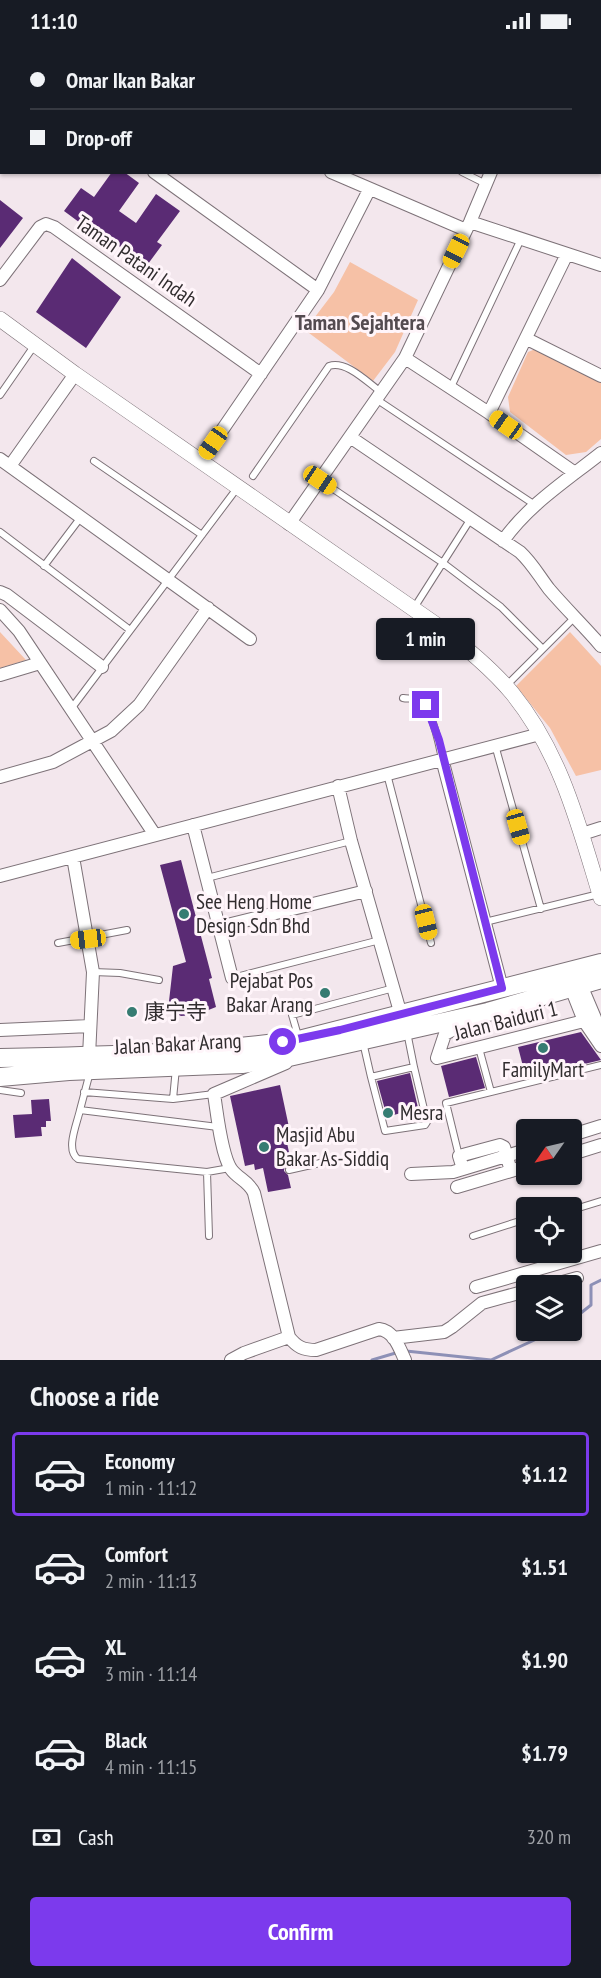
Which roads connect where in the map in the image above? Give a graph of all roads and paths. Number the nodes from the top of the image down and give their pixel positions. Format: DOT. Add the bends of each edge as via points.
graph roads {
  1 [pos="157,174"];
  2 [pos="335,174"];
  3 [pos="471,174"];
  4 [pos="489,178"];
  5 [pos="369,190"];
  6 [pos="468,226"];
  7 [pos="521,239"];
  8 [pos="567,254"];
  9 [pos="601,265"];
  10 [pos="0,280"];
  11 [pos="318,290"];
  12 [pos="0,319"];
  13 [pos="527,339"];
  14 [pos="35,344"];
  15 [pos="405,358"];
  16 [pos="75,374"];
  17 [pos="261,374"];
  18 [pos="601,376"];
  19 [pos="451,388"];
  20 [pos="0,393"];
  21 [pos="378,395"];
  22 [pos="489,413"];
  23 [pos="350,437"];
  24 [pos="601,453"];
  25 [pos="201,460"];
  26 [pos="94,461"];
  27 [pos="5,462"];
  28 [pos="575,473"];
  29 [pos="253,476"];
  30 [pos="320,480"];
  31 [pos="238,486"];
  32 [pos="535,505"];
  33 [pos="81,517"];
  34 [pos="470,520"];
  35 [pos="289,524"];
  36 [pos="0,532"];
  37 [pos="202,535"];
  38 [pos="503,541"];
  39 [pos="443,563"];
  40 [pos="44,566"];
  41 [pos="168,580"];
  42 [pos="0,592"];
  43 [pos="208,608"];
  44 [pos="0,610"];
  45 [pos="413,610"];
  46 [pos="574,618"];
  47 [pos="130,630"];
  48 [pos="598,638"];
  49 [pos="250,639"];
  50 [pos="543,650"];
  51 [pos="40,663"];
  52 [pos="102,667"];
  53 [pos="0,675"];
  54 [pos="505,686"];
  55 [pos="403,698"];
  56 [pos="70,710"];
  57 [pos="540,734"];
  58 [pos="93,741"];
  59 [pos="495,745"];
  60 [pos="442,759"];
  61 [pos="387,774"];
  62 [pos="0,777"];
  63 [pos="338,786"];
  64 [pos="193,825"];
  65 [pos="601,828"];
  66 [pos="582,834"];
  67 [pos="155,835"];
  68 [pos="351,842"];
  69 [pos="73,857"];
  70 [pos="0,876"];
  71 [pos="207,878"];
  72 [pos="599,887"];
  73 [pos="366,891"];
  74 [pos="541,909"];
  75 [pos="484,922"];
  76 [pos="219,927"];
  77 [pos="127,930"];
  78 [pos="88,939"];
  79 [pos="380,940"];
  80 [pos="58,943"];
  81 [pos="431,943"];
  82 [pos="601,963"];
  83 [pos="93,972"];
  84 [pos="232,978"];
  85 [pos="601,979"];
  86 [pos="159,980"];
  87 [pos="576,986"];
  88 [pos="394,988"];
  89 [pos="502,988"];
  90 [pos="488,1012"];
  91 [pos="584,1021"];
  92 [pos="404,1023"];
  93 [pos="90,1026"];
  94 [pos="0,1030"];
  95 [pos="363,1041"];
  96 [pos="303,1047"];
  97 [pos="601,1047"];
  98 [pos="479,1048"];
  99 [pos="0,1059"];
  100 [pos="90,1063"];
  101 [pos="601,1065"];
  102 [pos="414,1067"];
  103 [pos="176,1068"];
  104 [pos="0,1077"];
  105 [pos="371,1077"];
  106 [pos="0,1090"];
  107 [pos="84,1092"];
  108 [pos="491,1092"];
  109 [pos="21,1093"];
  110 [pos="214,1094"];
  111 [pos="173,1099"];
  112 [pos="80,1110"];
  113 [pos="601,1126"];
  114 [pos="219,1127"];
  115 [pos="582,1133"];
  116 [pos="601,1145"];
  117 [pos="582,1151"];
  118 [pos="516,1153"];
  119 [pos="459,1156"];
  120 [pos="507,1156"];
  121 [pos="329,1161"];
  122 [pos="230,1168"];
  123 [pos="463,1169"];
  124 [pos="516,1169"];
  125 [pos="289,1170"];
  126 [pos="511,1171"];
  127 [pos="207,1172"];
  128 [pos="411,1174"];
  129 [pos="458,1187"];
  130 [pos="601,1201"];
  131 [pos="582,1207"];
  132 [pos="516,1223"];
  133 [pos="209,1236"];
  134 [pos="473,1236"];
  135 [pos="601,1251"];
  136 [pos="548,1263"];
  137 [pos="549,1266"];
  138 [pos="477,1287"];
  139 [pos="516,1294"];
  140 [pos="289,1337"];
  141 [pos="396,1342"];
  142 [pos="231,1360"];
  143 [pos="405,1360"];
  1 -- 11 [label="street"];
  2 -- 5 [label="street"];
  3 -- 4 [label="lane"];
  4 -- 6 [label="street"];
  5 -- 6 [label="street"];
  5 -- 11 [label="street"];
  6 -- 7 [label="street"];
  6 -- 15 [label="street"];
  7 -- 8 [label="street"];
  7 -- 19 [label="lane"];
  8 -- 9 [label="street"];
  8 -- 13 [label="street"];
  10 -- 17 [label="street, Taman Patani Indah" via="40,227 54,226"];
  11 -- 17 [label="street"];
  12 -- 14 [label="street"];
  13 -- 18 [label="street"];
  13 -- 22 [label="street"];
  14 -- 16 [label="street"];
  14 -- 20 [label="lane"];
  15 -- 19 [label="street"];
  15 -- 21 [label="street"];
  16 -- 25 [label="street"];
  16 -- 27 [label="street"];
  17 -- 25 [label="street"];
  19 -- 22 [label="street"];
  21 -- 23 [label="street"];
  21 -- 29 [label="lane" via="343,366 329,366"];
  21 -- 32 [label="lane"];
  22 -- 28 [label="street"];
  23 -- 30 [label="street"];
  23 -- 34 [label="street"];
  24 -- 28 [label="street"];
  25 -- 31 [label="street"];
  26 -- 37 [label="lane"];
  27 -- 33 [label="street"];
  28 -- 32 [label="street"];
  30 -- 35 [label="street"];
  30 -- 39 [label="lane"];
  31 -- 35 [label="street"];
  31 -- 37 [label="lane"];
  32 -- 38 [label="street"];
  33 -- 40 [label="lane"];
  33 -- 41 [label="street"];
  34 -- 38 [label="street"];
  34 -- 39 [label="lane"];
  35 -- 45 [label="street"];
  36 -- 40 [label="lane"];
  37 -- 41 [label="lane"];
  38 -- 46 [label="street" via="528,559"];
  39 -- 45 [label="lane"];
  39 -- 50 [label="lane" via="501,607"];
  40 -- 47 [label="lane"];
  41 -- 43 [label="street"];
  41 -- 47 [label="lane"];
  42 -- 52 [label="street"];
  43 -- 49 [label="street"];
  43 -- 58 [label="street" via="139,705 111,731"];
  44 -- 51 [label="street"];
  45 -- 54 [label="street" via="466,648"];
  46 -- 48 [label="street"];
  46 -- 50 [label="lane"];
  47 -- 52 [label="lane"];
  50 -- 54 [label="lane"];
  51 -- 53 [label="street"];
  51 -- 56 [label="street"];
  52 -- 56 [label="lane"];
  54 -- 57 [label="street"];
  55 -- 60 [label="lane" via="426,705"];
  56 -- 58 [label="street"];
  57 -- 59 [label="street"];
  57 -- 66 [label="street" via="559,768"];
  58 -- 62 [label="street" via="52,762"];
  58 -- 67 [label="street"];
  59 -- 60 [label="street"];
  59 -- 74 [label="lane"];
  60 -- 61 [label="street"];
  60 -- 75 [label="street"];
  61 -- 63 [label="street"];
  61 -- 81 [label="lane"];
  63 -- 64 [label="street"];
  63 -- 68 [label="street"];
  64 -- 67 [label="street"];
  64 -- 71 [label="street"];
  65 -- 66 [label="street"];
  66 -- 72 [label="street"];
  67 -- 69 [label="street"];
  68 -- 71 [label="lane"];
  68 -- 73 [label="street"];
  69 -- 70 [label="street"];
  69 -- 78 [label="street"];
  71 -- 76 [label="street"];
  72 -- 74 [label="lane"];
  73 -- 76 [label="street"];
  73 -- 79 [label="street"];
  74 -- 75 [label="lane"];
  75 -- 89 [label="street"];
  76 -- 84 [label="street"];
  77 -- 78 [label="lane"];
  78 -- 80 [label="lane"];
  78 -- 83 [label="street"];
  79 -- 84 [label="lane"];
  79 -- 88 [label="street"];
  82 -- 89 [label="main road, Jalan Bakar Arang"];
  83 -- 86 [label="lane"];
  83 -- 93 [label="street"];
  85 -- 87 [label="main road, Jalan Bakar Arang"];
  87 -- 90 [label="main road, Jalan Bakar Arang"];
  87 -- 91 [label="street"];
  87 -- 97 [label="street" via="595,1018"];
  88 -- 92 [label="street"];
  88 -- 96 [label="lane" via="292,1015"];
  89 -- 92 [label="main road, Jalan Bakar Arang"];
  90 -- 92 [label="main road, Jalan Bakar Arang"];
  90 -- 98 [label="street, Jalan Baiduri 1" via="448,1032 437,1058"];
  91 -- 97 [label="street"];
  91 -- 98 [label="street, Jalan Baiduri 1"];
  92 -- 95 [label="main road, Jalan Bakar Arang"];
  92 -- 96 [label="main road, Jalan Bakar Arang"];
  92 -- 102 [label="lane"];
  93 -- 94 [label="street"];
  93 -- 100 [label="street"];
  95 -- 96 [label="main road, Jalan Bakar Arang"];
  95 -- 105 [label="lane"];
  96 -- 100 [label="main road, Jalan Bakar Arang" via="250,1047"];
  96 -- 103 [label="main road, Jalan Bakar Arang" via="242,1064"];
  96 -- 110 [label="street"];
  98 -- 108 [label="lane"];
  99 -- 100 [label="main road, Jalan Bakar Arang"];
  100 -- 103 [label="main road, Jalan Bakar Arang"];
  100 -- 104 [label="main road, Jalan Bakar Arang"];
  100 -- 107 [label="lane"];
  101 -- 108 [label="lane"];
  102 -- 105 [label="lane"];
  102 -- 105 [label="lane" via="425,1125 385,1131"];
  103 -- 111 [label="lane"];
  106 -- 109 [label="lane"];
  107 -- 111 [label="lane"];
  107 -- 112 [label="lane"];
  108 -- 119 [label="lane" via="446,1103"];
  110 -- 111 [label="lane"];
  110 -- 114 [label="street"];
  112 -- 114 [label="lane"];
  112 -- 127 [label="lane" via="71,1148 75,1158"];
  113 -- 115 [label="street"];
  114 -- 122 [label="street"];
  116 -- 117 [label="street"];
  118 -- 120 [label="street"];
  119 -- 120 [label="street" via="500,1144"];
  119 -- 123 [label="street"];
  120 -- 123 [label="street"];
  120 -- 126 [label="street"];
  121 -- 125 [label="lane"];
  122 -- 127 [label="lane"];
  122 -- 140 [label="street" via="248,1182 254,1193"];
  123 -- 128 [label="street"];
  124 -- 126 [label="street"];
  126 -- 129 [label="street"];
  127 -- 133 [label="lane"];
  130 -- 131 [label="lane"];
  132 -- 134 [label="lane"];
  135 -- 137 [label="street"];
  136 -- 137 [label="lane"];
  137 -- 138 [label="street"];
  139 -- 141 [label="street" via="482,1303 444,1332"];
  140 -- 141 [label="street" via="306,1350 379,1329 387,1331"];
  140 -- 142 [label="street"];
  141 -- 143 [label="street"];
}
